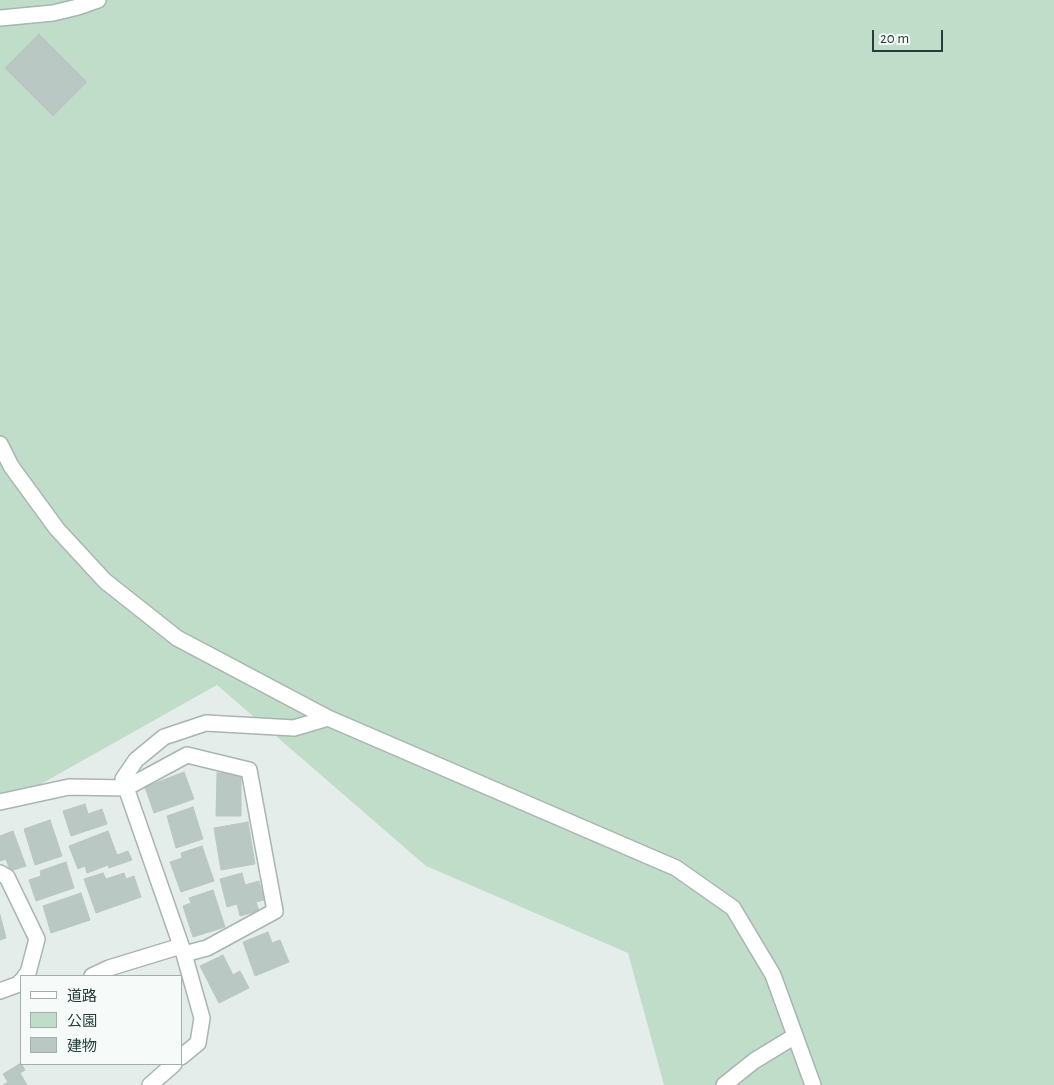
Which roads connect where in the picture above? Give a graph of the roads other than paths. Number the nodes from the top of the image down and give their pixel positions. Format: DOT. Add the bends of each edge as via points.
graph roads {
  1 [pos="98,0"];
  2 [pos="0,18"];
  3 [pos="0,444"];
  4 [pos="328,718"];
  5 [pos="126,788"];
  6 [pos="0,802"];
  7 [pos="0,873"];
  8 [pos="182,950"];
  9 [pos="28,975"];
  10 [pos="94,975"];
  11 [pos="20,983"];
  12 [pos="0,990"];
  13 [pos="795,1036"];
  14 [pos="182,1057"];
  15 [pos="173,1065"];
  16 [pos="150,1085"];
  17 [pos="724,1085"];
  18 [pos="813,1085"];
  1 -- 2 [label="street" via="53,13"];
  3 -- 4 [label="street" via="11,466 57,529 105,581 177,638"];
  4 -- 5 [label="street" via="294,728 206,723 164,737 136,760 123,779"];
  4 -- 13 [label="street" via="676,868 733,908 773,975"];
  5 -- 6 [label="street" via="69,788"];
  5 -- 8 [label="street"];
  5 -- 8 [label="street" via="187,755 249,770 275,911 207,948"];
  7 -- 9 [label="street" via="7,877 37,939"];
  8 -- 10 [label="street" via="109,968"];
  8 -- 14 [label="street" via="202,1018 198,1042"];
  11 -- 12 [label="street"];
  13 -- 17 [label="street" via="754,1061"];
  13 -- 18 [label="street"];
  15 -- 16 [label="street"];
}
